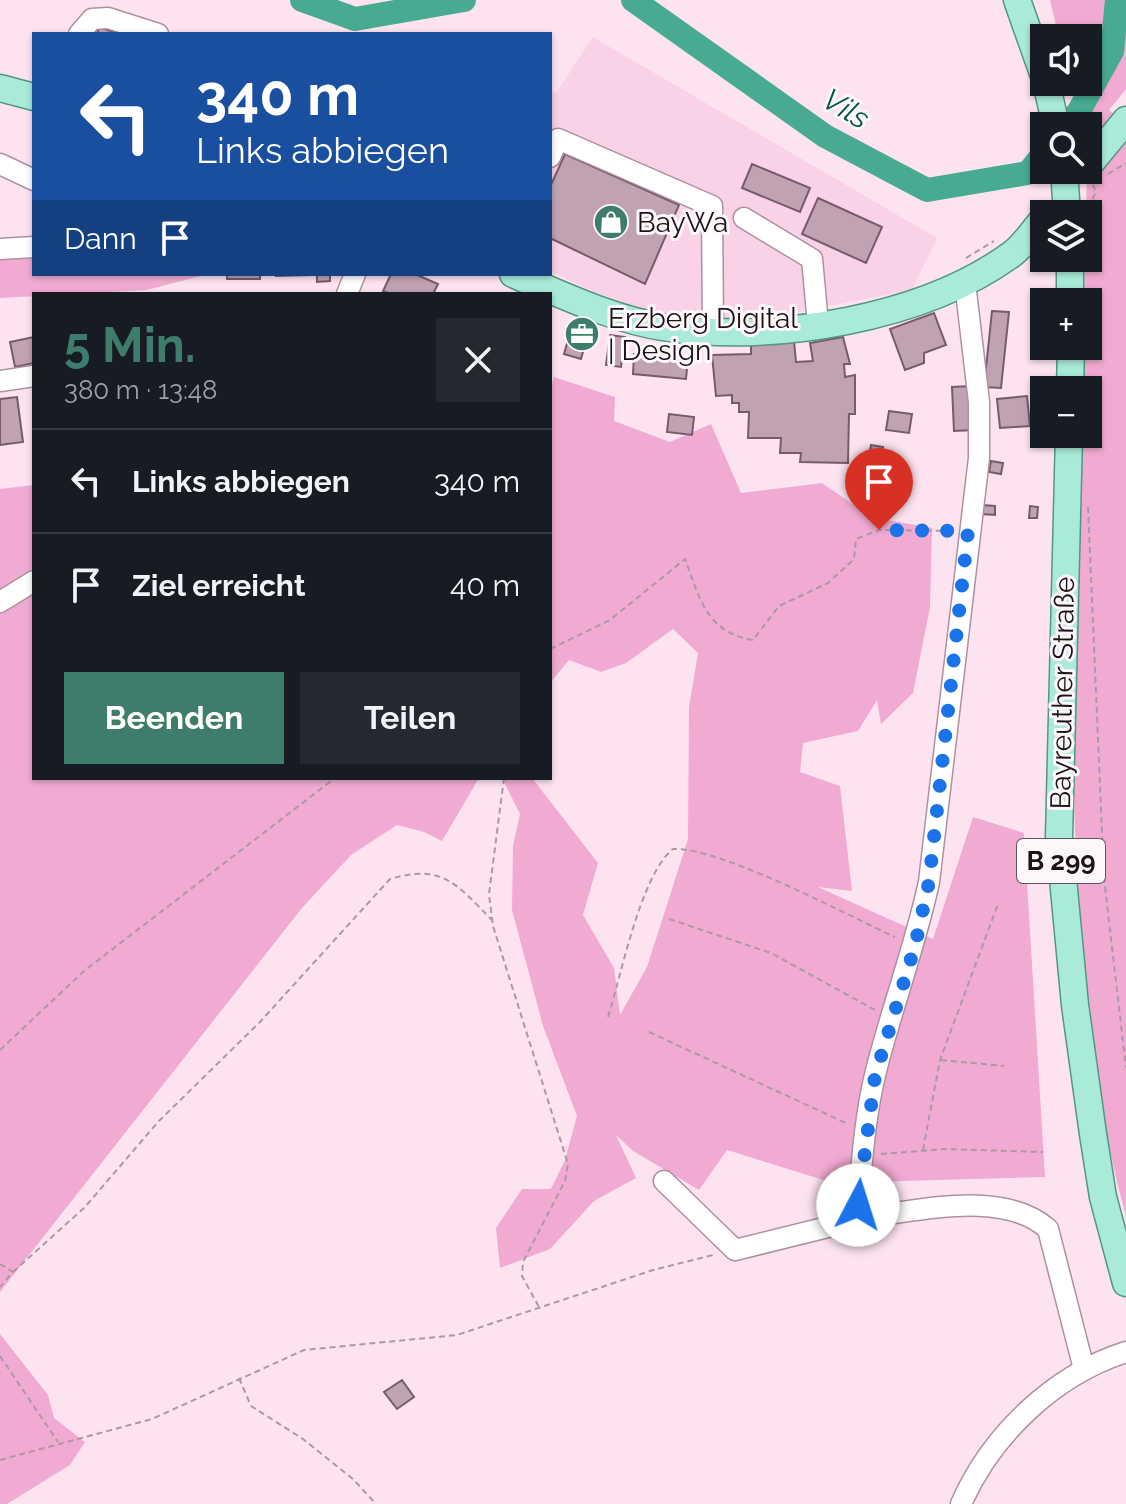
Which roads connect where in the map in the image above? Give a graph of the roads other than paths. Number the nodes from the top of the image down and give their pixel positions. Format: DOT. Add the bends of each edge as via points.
graph roads {
  1 [pos="1017,0"];
  2 [pos="81,32"];
  3 [pos="152,32"];
  4 [pos="1030,37"];
  5 [pos="0,88"];
  6 [pos="32,96"];
  7 [pos="1126,120"];
  8 [pos="552,152"];
  9 [pos="1102,158"];
  10 [pos="0,164"];
  11 [pos="32,179"];
  12 [pos="1081,184"];
  13 [pos="1064,200"];
  14 [pos="744,218"];
  15 [pos="1030,234"];
  16 [pos="32,247"];
  17 [pos="0,249"];
  18 [pos="519,276"];
  19 [pos="965,283"];
  20 [pos="818,324"];
  21 [pos="713,331"];
  22 [pos="32,376"];
  23 [pos="0,381"];
  24 [pos="1069,448"];
  25 [pos="32,582"];
  26 [pos="0,602"];
  27 [pos="664,1181"];
  28 [pos="864,1213"];
  29 [pos="1126,1283"];
  30 [pos="1123,1353"];
  31 [pos="1084,1369"];
  32 [pos="961,1504"];
  1 -- 4 [label="main road"];
  2 -- 3 [label="street" via="92,19 108,18"];
  5 -- 6 [label="main road"];
  7 -- 9 [label="main road"];
  8 -- 21 [label="street" via="558,139 712,206"];
  10 -- 11 [label="street"];
  12 -- 13 [label="main road"];
  14 -- 20 [label="street" via="812,259"];
  15 -- 19 [label="main road" via="1014,253"];
  16 -- 17 [label="street"];
  18 -- 21 [label="main road" via="628,319"];
  19 -- 20 [label="main road" via="899,308"];
  19 -- 28 [label="street" via="979,402 979,458 929,882 915,946 890,1018 866,1130 858,1205"];
  20 -- 21 [label="main road"];
  22 -- 23 [label="street"];
  24 -- 29 [label="main road, Bayreuther Straße / B 299" via="1059,837 1093,1134"];
  25 -- 26 [label="street"];
  27 -- 28 [label="street" via="735,1250 856,1220"];
  28 -- 31 [label="street" via="973,1207 1035,1217 1048,1229"];
  30 -- 31 [label="street"];
  31 -- 32 [label="street" via="1041,1398 1011,1428"];
}
